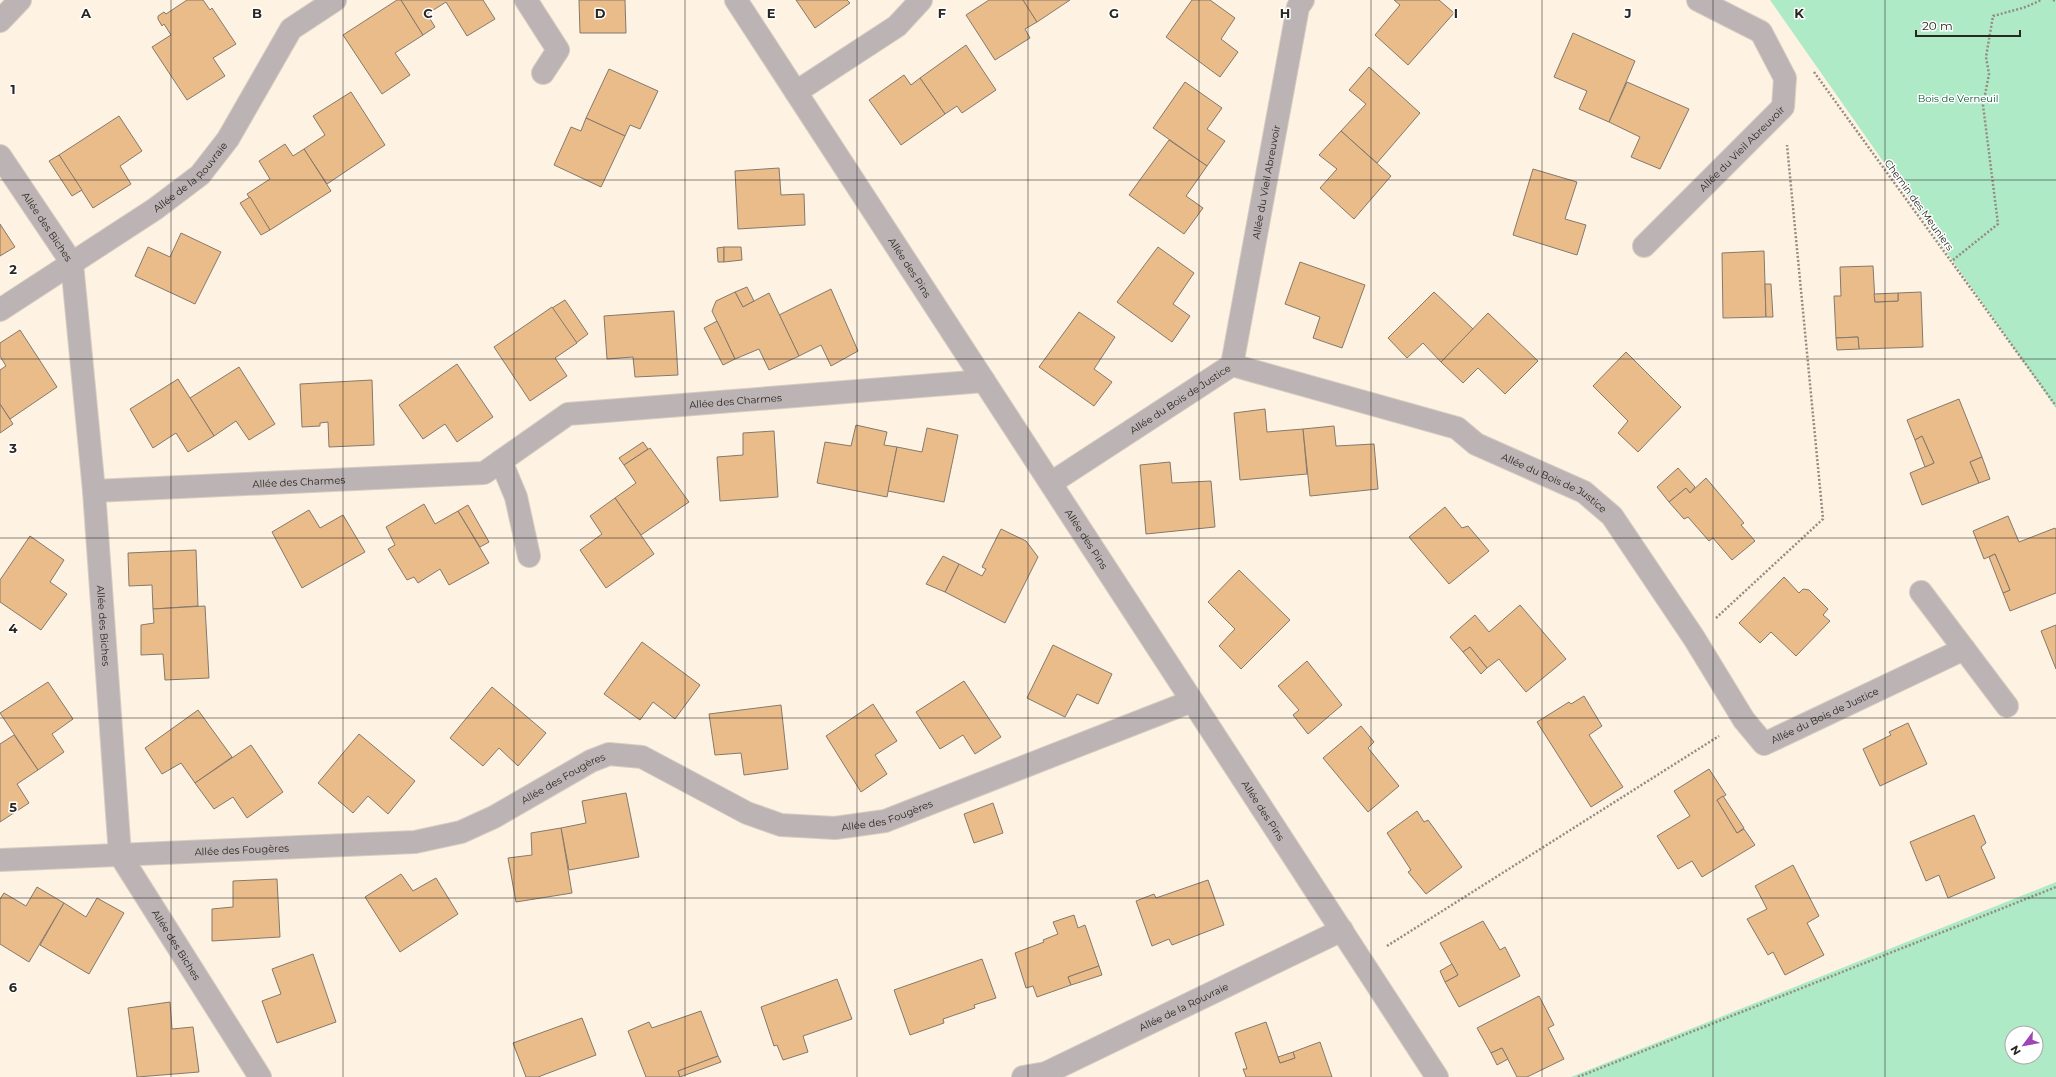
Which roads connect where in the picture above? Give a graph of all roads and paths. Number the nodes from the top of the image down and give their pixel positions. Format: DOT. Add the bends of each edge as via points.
graph roads {
  1 [pos="20,0"];
  2 [pos="335,0"];
  3 [pos="526,0"];
  4 [pos="736,0"];
  5 [pos="921,0"];
  6 [pos="1303,0"];
  7 [pos="1698,0"];
  8 [pos="2041,0"];
  9 [pos="2053,0"];
  10 [pos="2056,1"];
  11 [pos="0,21"];
  12 [pos="1811,68"];
  13 [pos="542,73"];
  14 [pos="796,92"];
  15 [pos="1783,107"];
  16 [pos="0,156"];
  17 [pos="1644,246"];
  18 [pos="1953,260"];
  19 [pos="72,263"];
  20 [pos="0,310"];
  21 [pos="1232,365"];
  22 [pos="984,380"];
  23 [pos="2056,406"];
  24 [pos="501,461"];
  25 [pos="1051,483"];
  26 [pos="94,491"];
  27 [pos="529,556"];
  28 [pos="1921,592"];
  29 [pos="1694,638"];
  30 [pos="1964,649"];
  31 [pos="1192,701"];
  32 [pos="2007,706"];
  33 [pos="1744,720"];
  34 [pos="120,855"];
  35 [pos="0,860"];
  36 [pos="2056,887"];
  37 [pos="1342,930"];
  38 [pos="1361,963"];
  39 [pos="260,1077"];
  40 [pos="1023,1077"];
  41 [pos="1437,1077"];
  42 [pos="1578,1077"];
  1 -- 11 [label="street"];
  2 -- 19 [label="street, Allée de la Rouvraie" via="291,30 228,139 200,175 155,209"];
  3 -- 13 [label="street" via="558,50"];
  4 -- 14 [label="street, Allée des Pins"];
  5 -- 14 [label="street" via="897,26"];
  6 -- 21 [label="street, Allée du Vieil Abreuvoir" via="1298,8"];
  7 -- 15 [label="street, Allée du Vieil Abreuvoir" via="1761,32 1785,78"];
  8 -- 18 [label="path" via="2026,8 1994,16 1986,57 1989,74 1983,105 1998,224"];
  9 -- 10 [label="path"];
  12 -- 23 [label="path, Chemin des Meuniers"];
  14 -- 22 [label="street, Allée des Pins"];
  15 -- 17 [label="street, Allée du Vieil Abreuvoir"];
  15 -- 29 [label="path" via="1823,519"];
  16 -- 19 [label="street, Allée des Biches"];
  19 -- 20 [label="street, Allée de la Rouvraie"];
  19 -- 26 [label="street, Allée des Biches"];
  21 -- 25 [label="street, Allée du Bois de Justice"];
  21 -- 29 [label="street, Allée du Bois de Justice" via="1457,428 1476,444 1584,492 1612,516"];
  22 -- 24 [label="street, Allée des Charmes" via="568,414"];
  22 -- 25 [label="street, Allée des Pins"];
  24 -- 26 [label="street, Allée des Charmes" via="484,473"];
  24 -- 27 [label="street" via="516,496"];
  25 -- 31 [label="street, Allée des Pins"];
  26 -- 34 [label="street, Allée des Biches"];
  28 -- 30 [label="street"];
  29 -- 33 [label="street, Allée du Bois de Justice"];
  30 -- 32 [label="street"];
  30 -- 33 [label="street, Allée du Bois de Justice" via="1764,744"];
  31 -- 34 [label="street, Allée des Fougères" via="885,821 835,828 781,825 747,812 642,757 609,754 591,761 494,817 461,832 415,842"];
  31 -- 37 [label="street, Allée des Pins"];
  33 -- 38 [label="path"];
  34 -- 35 [label="street, Allée des Fougères"];
  34 -- 39 [label="street, Allée des Biches"];
  36 -- 42 [label="path"];
  37 -- 38 [label="street, Allée des Pins"];
  37 -- 40 [label="street, Allée de la Rouvraie" via="1046,1073"];
  38 -- 41 [label="street, Allée des Pins"];
}
